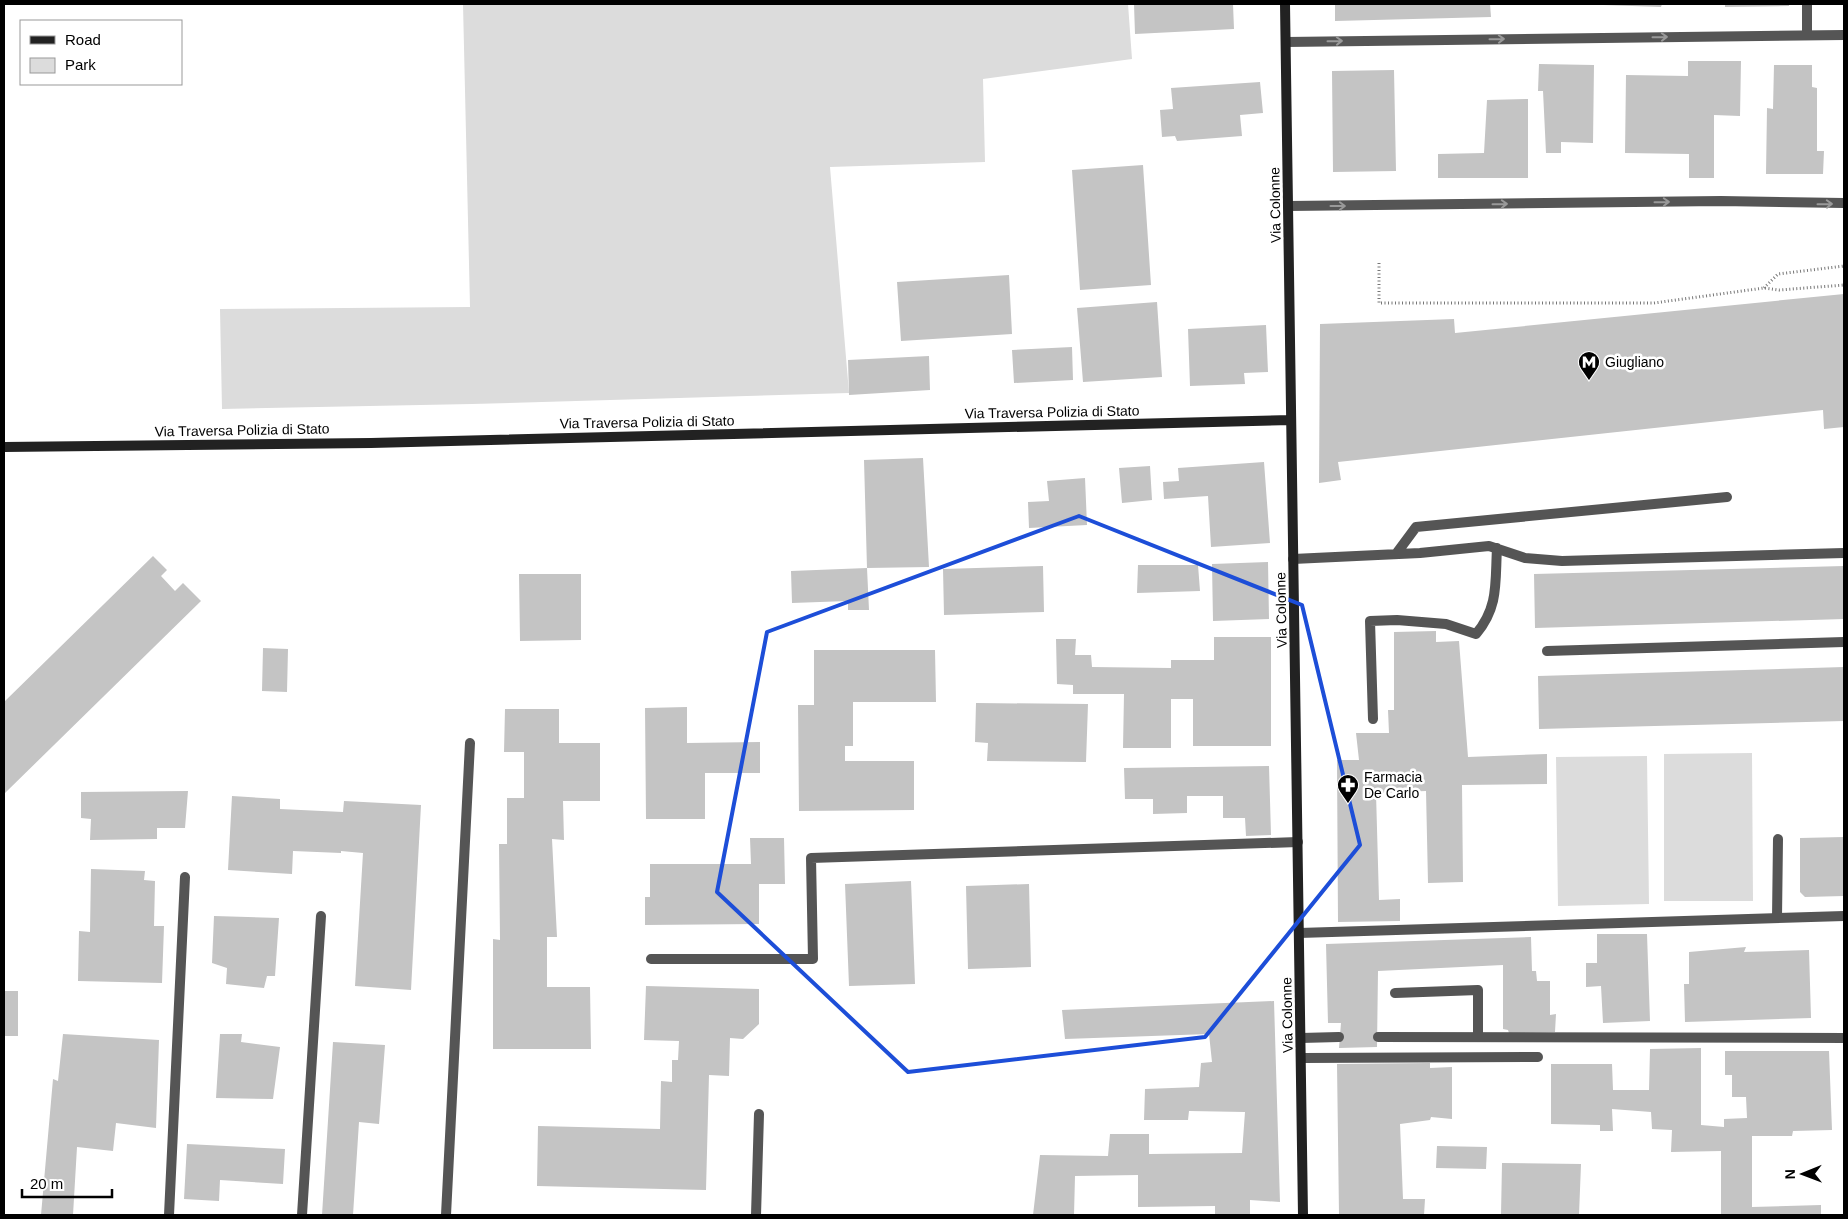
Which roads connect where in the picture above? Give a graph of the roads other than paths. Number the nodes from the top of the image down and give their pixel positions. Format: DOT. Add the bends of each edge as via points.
graph roads {
  1 [pos="1285,4"];
  2 [pos="1807,4"];
  3 [pos="1807,35"];
  4 [pos="1844,35"];
  5 [pos="1286,42"];
  6 [pos="1844,203"];
  7 [pos="1289,206"];
  8 [pos="1291,420"];
  9 [pos="4,447"];
  10 [pos="1727,497"];
  11 [pos="1497,548"];
  12 [pos="1844,553"];
  13 [pos="1396,554"];
  14 [pos="1293,559"];
  15 [pos="1844,642"];
  16 [pos="1547,651"];
  17 [pos="1374,719"];
  18 [pos="470,743"];
  19 [pos="1778,839"];
  20 [pos="1298,842"];
  21 [pos="186,877"];
  22 [pos="321,916"];
  23 [pos="1844,916"];
  24 [pos="1777,918"];
  25 [pos="1300,933"];
  26 [pos="650,960"];
  27 [pos="1395,993"];
  28 [pos="1339,1037"];
  29 [pos="1378,1037"];
  30 [pos="1478,1037"];
  31 [pos="1301,1038"];
  32 [pos="1844,1038"];
  33 [pos="1538,1057"];
  34 [pos="1302,1058"];
  35 [pos="759,1114"];
  36 [pos="169,1215"];
  37 [pos="302,1215"];
  38 [pos="446,1215"];
  39 [pos="756,1215"];
  40 [pos="1304,1215"];
  1 -- 5 [label="street, Via Colonne"];
  2 -- 3 [label="street"];
  3 -- 4 [label="street"];
  5 -- 3 [label="street, one-way"];
  5 -- 7 [label="street, Via Colonne"];
  7 -- 6 [label="street, one-way" via="1721,201"];
  7 -- 8 [label="street, Via Colonne"];
  8 -- 9 [label="street, Via Traversa Polizia di Stato" via="370,442"];
  8 -- 14 [label="street, Via Colonne"];
  10 -- 13 [label="street" via="1416,527"];
  11 -- 12 [label="street" via="1525,558 1562,561"];
  11 -- 13 [label="street"];
  11 -- 17 [label="street" via="1496,592 1485,624 1476,634 1446,624 1370,621"];
  13 -- 14 [label="street"];
  14 -- 20 [label="street, Via Colonne"];
  15 -- 16 [label="street"];
  18 -- 38 [label="street"];
  19 -- 24 [label="street"];
  20 -- 25 [label="street, Via Colonne"];
  20 -- 26 [label="street" via="811,858 813,958"];
  21 -- 36 [label="street"];
  22 -- 37 [label="street"];
  23 -- 24 [label="street"];
  24 -- 25 [label="street"];
  25 -- 31 [label="street, Via Colonne"];
  27 -- 30 [label="street" via="1478,990"];
  28 -- 31 [label="street"];
  29 -- 30 [label="street"];
  30 -- 32 [label="street"];
  31 -- 34 [label="street, Via Colonne"];
  33 -- 34 [label="street"];
  34 -- 40 [label="street, Via Colonne"];
  35 -- 39 [label="street"];
}
